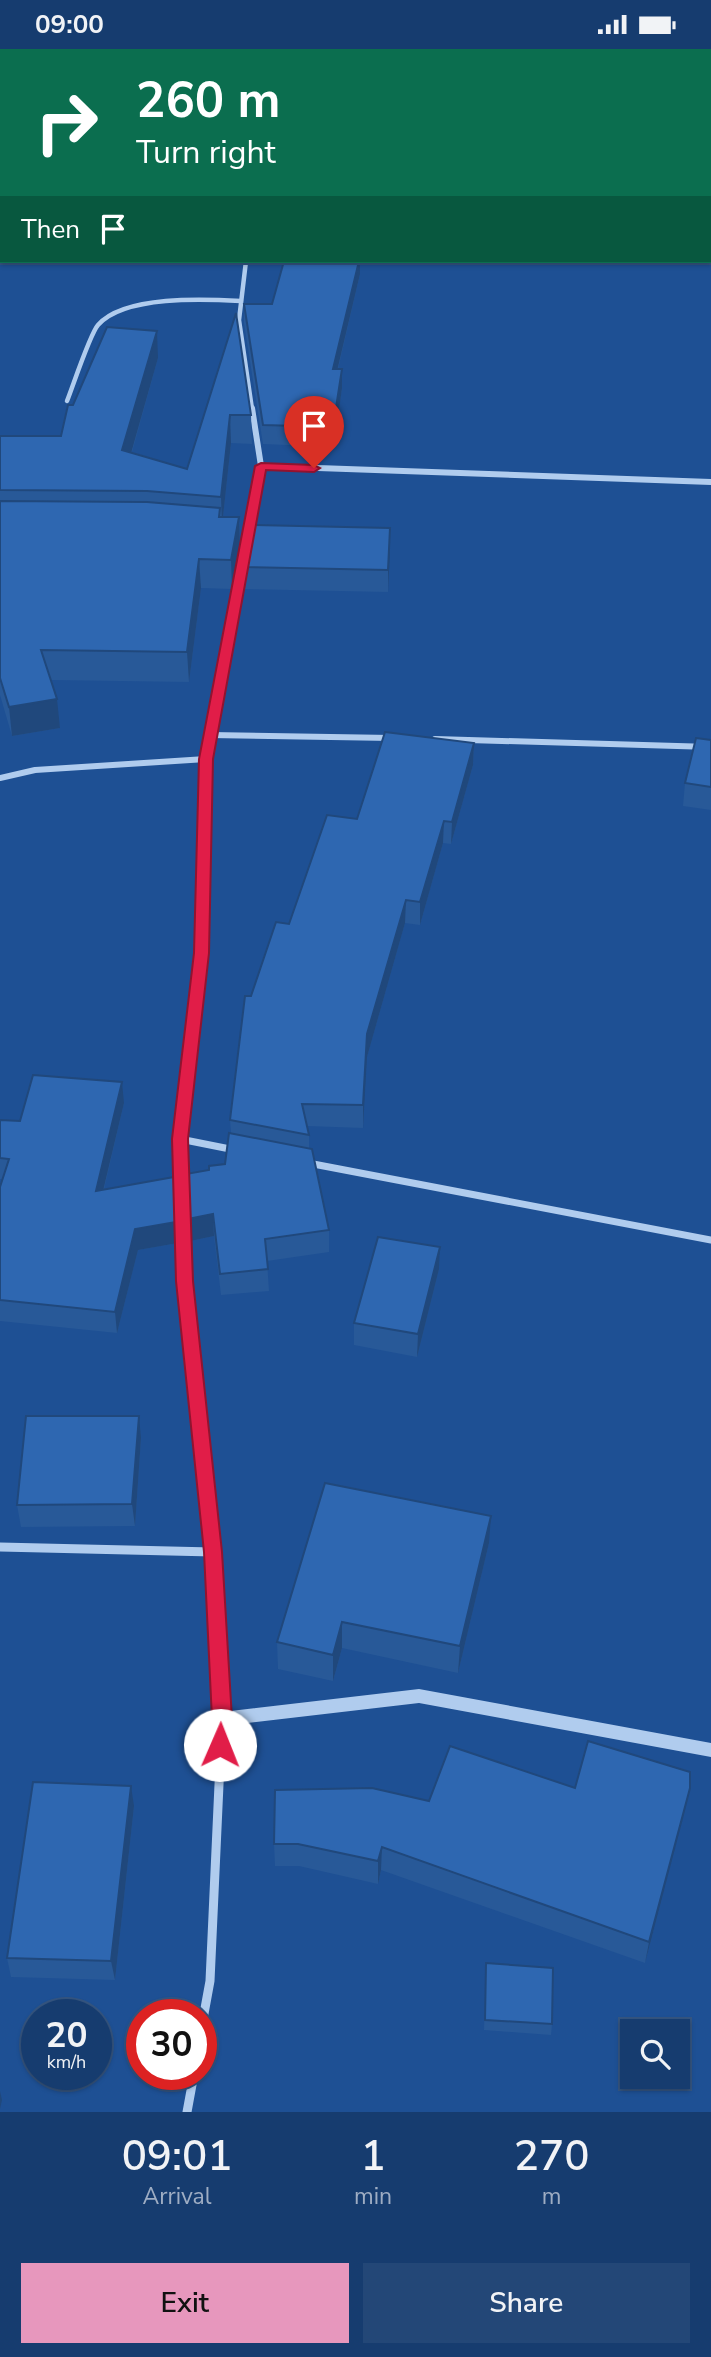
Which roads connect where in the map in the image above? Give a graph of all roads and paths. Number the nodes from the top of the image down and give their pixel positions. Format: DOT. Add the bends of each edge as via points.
graph roads {
  1 [pos="246,263"];
  2 [pos="241,301"];
  3 [pos="67,401"];
  4 [pos="261,466"];
  5 [pos="711,482"];
  6 [pos="236,533"];
  7 [pos="248,534"];
  8 [pos="210,735"];
  9 [pos="400,739"];
  10 [pos="427,739"];
  11 [pos="711,747"];
  12 [pos="206,759"];
  13 [pos="0,778"];
  14 [pos="180,1139"];
  15 [pos="249,1152"];
  16 [pos="304,1163"];
  17 [pos="711,1240"];
  18 [pos="0,1547"];
  19 [pos="213,1552"];
  20 [pos="222,1719"];
  21 [pos="711,1751"];
  22 [pos="207,1999"];
  23 [pos="191,2090"];
  24 [pos="187,2112"];
  1 -- 2 [label="street"];
  2 -- 3 [label="street" via="181,297 121,310 98,325"];
  2 -- 4 [label="street" via="239,320"];
  4 -- 5 [label="street"];
  4 -- 7 [label="street"];
  6 -- 7 [label="street"];
  7 -- 8 [label="street"];
  8 -- 9 [label="street"];
  8 -- 12 [label="street"];
  10 -- 11 [label="street"];
  12 -- 13 [label="street" via="35,770"];
  12 -- 14 [label="street" via="202,953"];
  14 -- 15 [label="street"];
  14 -- 19 [label="street" via="185,1281"];
  16 -- 17 [label="street"];
  18 -- 19 [label="street"];
  19 -- 20 [label="street"];
  20 -- 21 [label="street" via="419,1696"];
  20 -- 22 [label="street"];
  23 -- 24 [label="street"];
}
